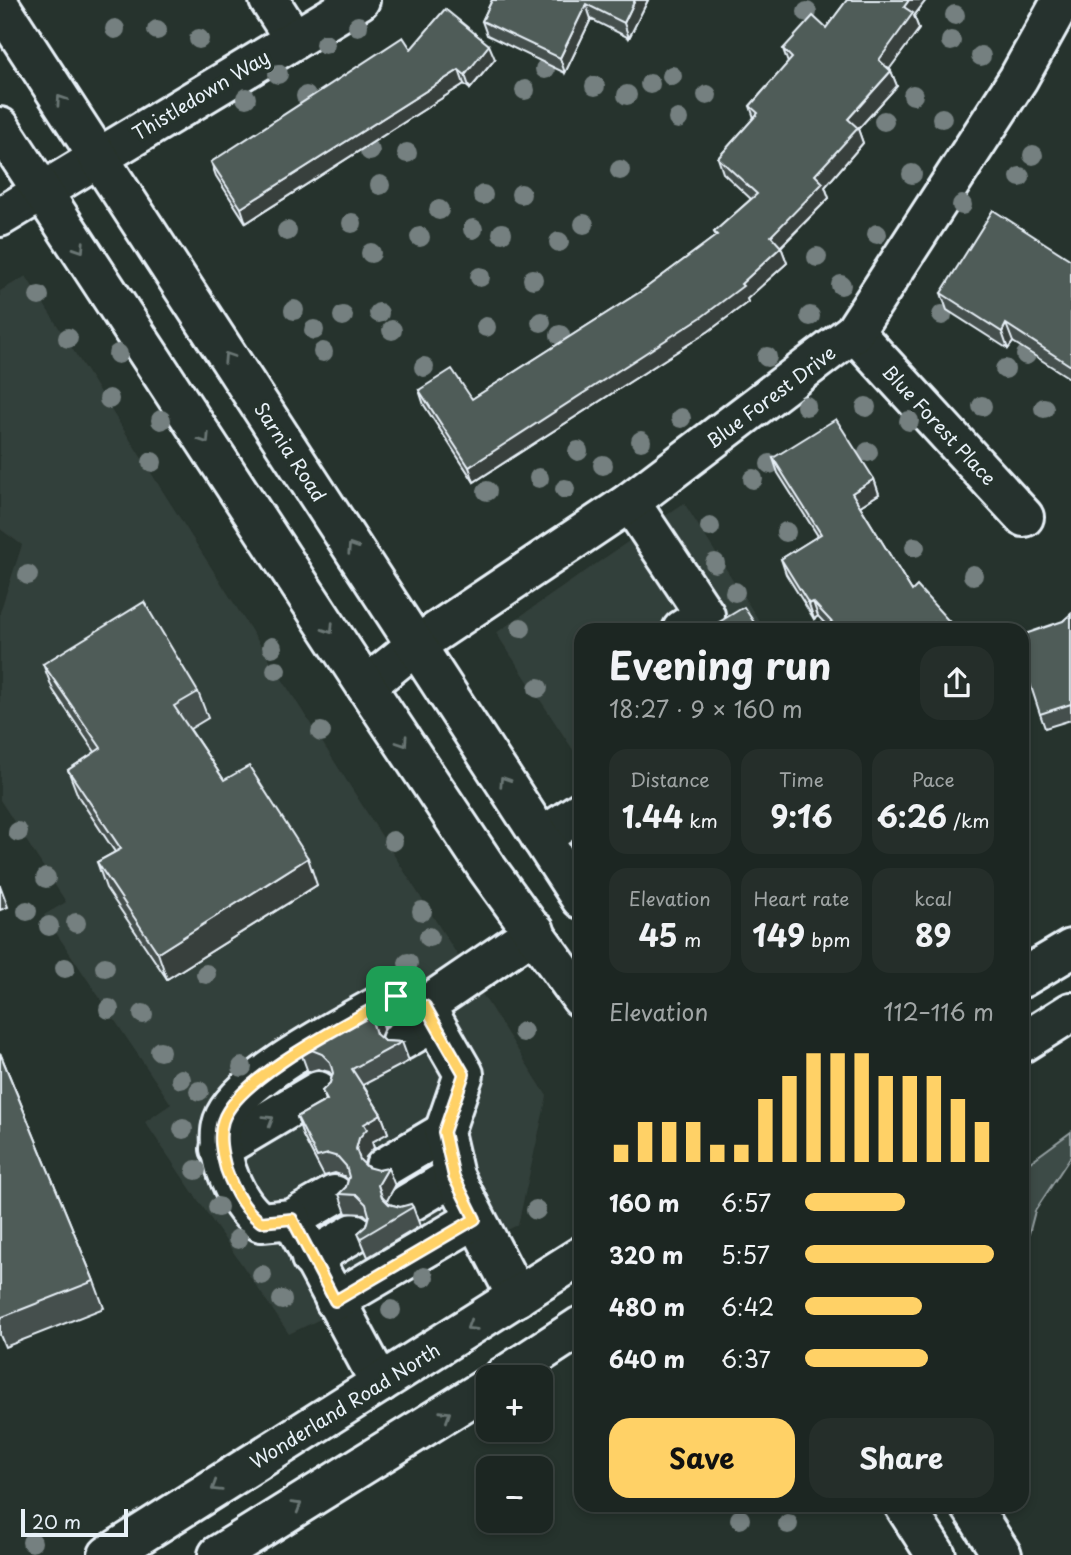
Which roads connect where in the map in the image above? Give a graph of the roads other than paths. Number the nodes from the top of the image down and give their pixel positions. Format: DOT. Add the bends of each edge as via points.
graph roads {
  1 [pos="269,0"];
  2 [pos="360,0"];
  3 [pos="1062,0"];
  4 [pos="0,6"];
  5 [pos="294,39"];
  6 [pos="0,127"];
  7 [pos="99,156"];
  8 [pos="43,191"];
  9 [pos="0,217"];
  10 [pos="854,332"];
  11 [pos="630,502"];
  12 [pos="1024,517"];
  13 [pos="693,623"];
  14 [pos="415,646"];
  15 [pos="366,686"];
  16 [pos="574,816"];
  17 [pos="541,838"];
  18 [pos="574,888"];
  19 [pos="535,931"];
  20 [pos="1071,949"];
  21 [pos="1029,974"];
  22 [pos="574,988"];
  23 [pos="1071,1012"];
  24 [pos="430,1014"];
  25 [pos="1029,1039"];
  26 [pos="401,1041"];
  27 [pos="318,1091"];
  28 [pos="444,1132"];
  29 [pos="220,1149"];
  30 [pos="385,1167"];
  31 [pos="454,1177"];
  32 [pos="334,1195"];
  33 [pos="407,1204"];
  34 [pos="292,1219"];
  35 [pos="475,1219"];
  36 [pos="354,1233"];
  37 [pos="312,1258"];
  38 [pos="574,1260"];
  39 [pos="517,1297"];
  40 [pos="335,1301"];
  41 [pos="574,1331"];
  42 [pos="521,1365"];
  43 [pos="380,1383"];
  44 [pos="476,1394"];
  45 [pos="908,1512"];
  46 [pos="974,1512"];
  47 [pos="108,1555"];
  48 [pos="218,1555"];
  49 [pos="936,1555"];
  50 [pos="1002,1555"];
  1 -- 5 [label="main road"];
  2 -- 5 [label="main road, Thistledown Way"];
  3 -- 10 [label="main road, Blue Forest Drive" via="1018,79"];
  7 -- 4 [label="main road, Sarnia Road, one-way"];
  5 -- 7 [label="main road, Thistledown Way"];
  6 -- 8 [label="main road"];
  7 -- 8 [label="main road, Thistledown Way"];
  14 -- 7 [label="main road, Sarnia Road, one-way"];
  8 -- 9 [label="main road, Thistledown Way"];
  8 -- 15 [label="main road, one-way"];
  10 -- 11 [label="main road, Blue Forest Drive"];
  10 -- 12 [label="main road, Blue Forest Place"];
  11 -- 13 [label="main road" via="705,615"];
  11 -- 14 [label="main road, Blue Forest Drive"];
  14 -- 15 [label="main road, Blue Forest Drive"];
  17 -- 14 [label="main road, Sarnia Road, one-way"];
  15 -- 19 [label="main road, one-way"];
  16 -- 17 [label="main road"];
  17 -- 18 [label="main road, Sarnia Road"];
  19 -- 22 [label="main road"];
  19 -- 24 [label="main road"];
  20 -- 21 [label="main road"];
  23 -- 25 [label="main road"];
  24 -- 26 [label="main road"];
  24 -- 28 [label="main road" via="464,1074"];
  24 -- 29 [label="main road" via="396,996 285,1059 247,1090 223,1120"];
  29 -- 27 [label="main road, one-way"];
  28 -- 30 [label="main road"];
  28 -- 31 [label="main road"];
  29 -- 34 [label="main road" via="230,1182 250,1214 261,1222"];
  31 -- 33 [label="main road"];
  31 -- 35 [label="main road"];
  32 -- 34 [label="main road"];
  34 -- 37 [label="main road"];
  35 -- 39 [label="main road"];
  35 -- 40 [label="main road"];
  36 -- 37 [label="main road"];
  37 -- 40 [label="main road"];
  38 -- 39 [label="main road, Wonderland Road North"];
  39 -- 43 [label="main road, Wonderland Road North, one-way"];
  40 -- 43 [label="main road"];
  41 -- 42 [label="main road"];
  43 -- 47 [label="main road, Wonderland Road North, one-way"];
  48 -- 44 [label="main road, one-way"];
  45 -- 49 [label="main road"];
  46 -- 50 [label="main road"];
}
